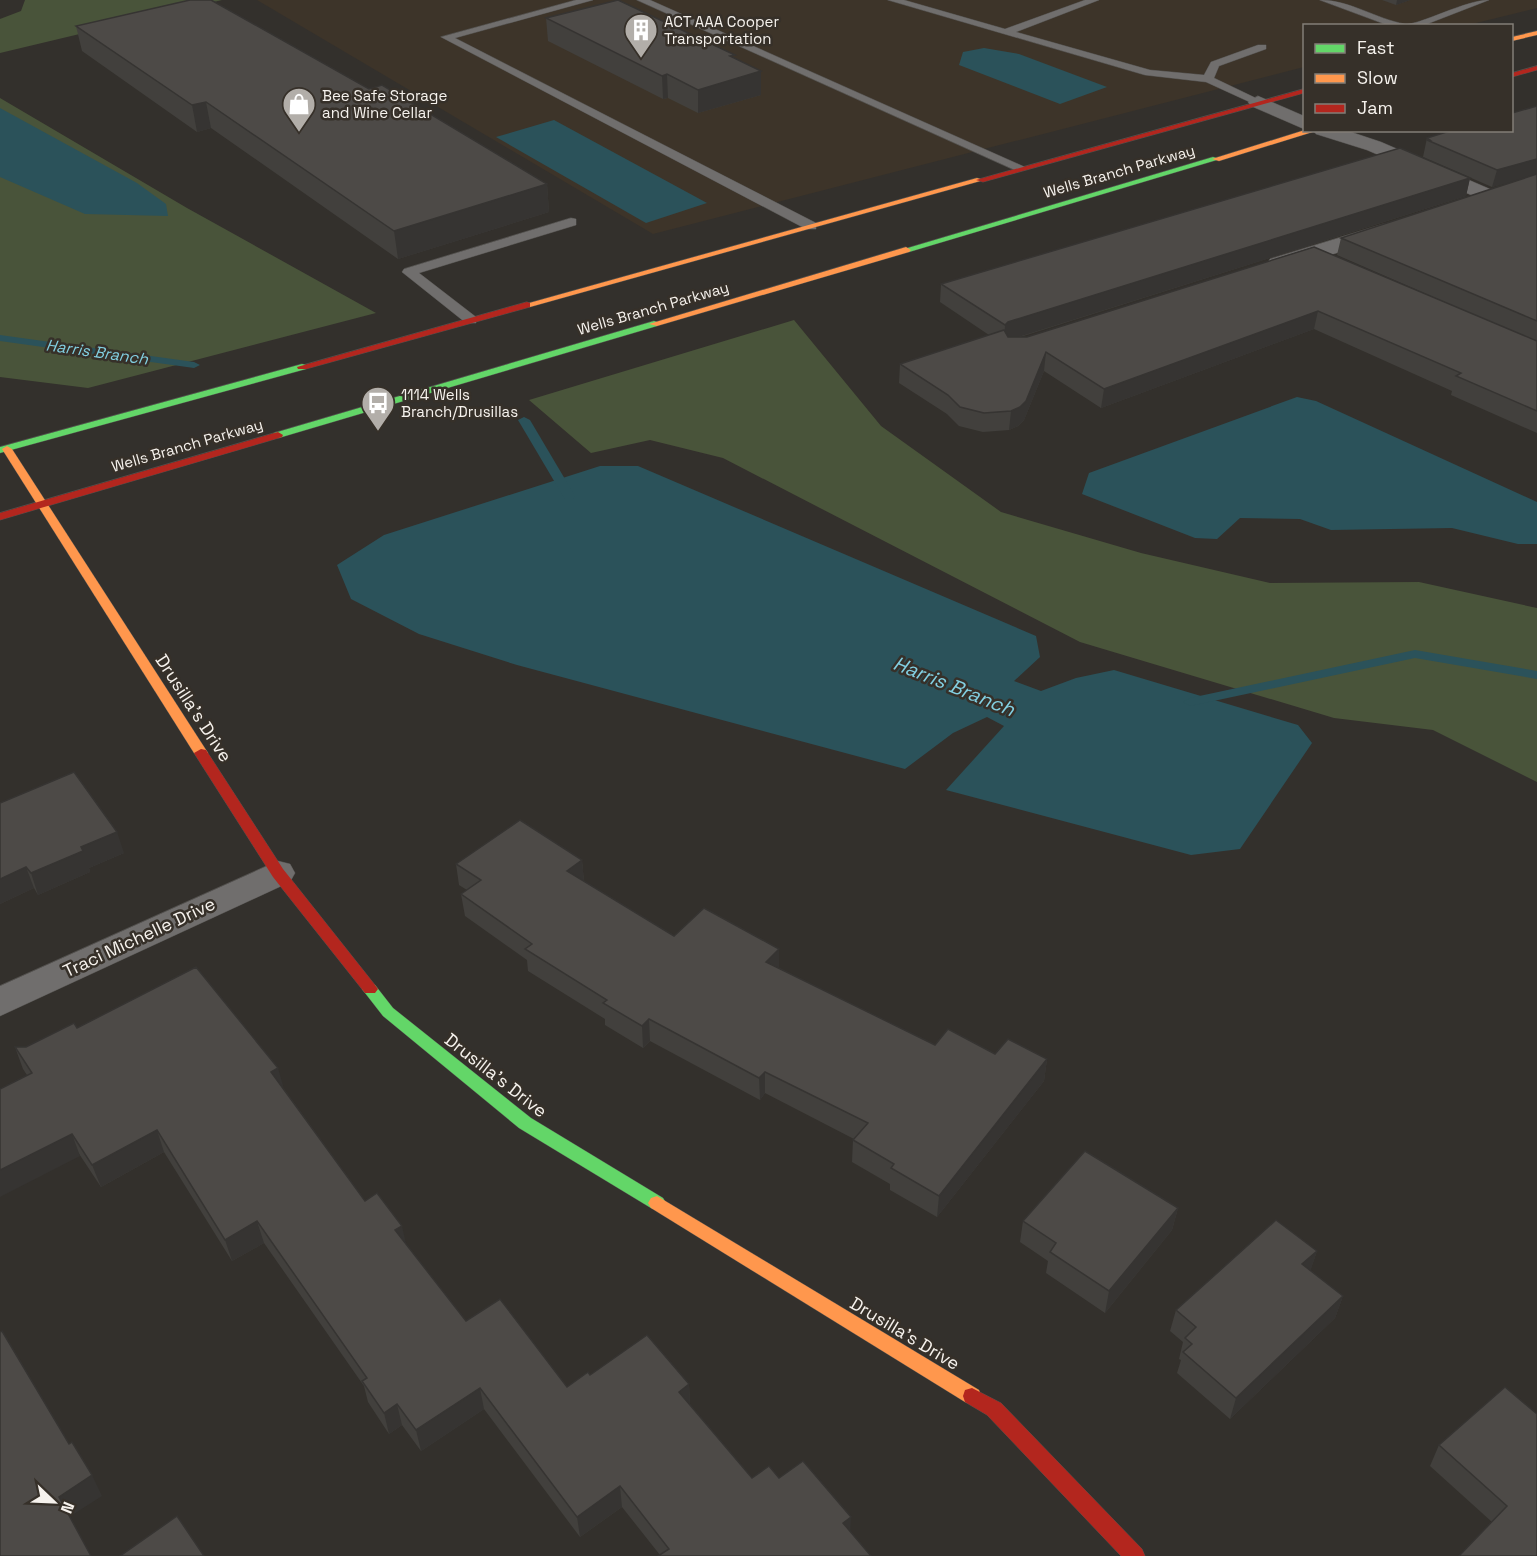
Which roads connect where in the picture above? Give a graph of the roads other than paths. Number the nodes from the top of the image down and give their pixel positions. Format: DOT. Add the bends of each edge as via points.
graph roads {
  1 [pos="588,0"];
  2 [pos="642,0"];
  3 [pos="893,0"];
  4 [pos="1094,0"];
  5 [pos="1325,0"];
  6 [pos="1484,0"];
  7 [pos="1396,24"];
  8 [pos="1417,24"];
  9 [pos="1006,32"];
  10 [pos="1537,33"];
  11 [pos="1513,39"];
  12 [pos="1262,47"];
  13 [pos="1537,68"];
  14 [pos="1513,75"];
  15 [pos="1208,80"];
  16 [pos="1303,91"];
  17 [pos="1258,102"];
  18 [pos="1303,122"];
  19 [pos="1309,132"];
  20 [pos="1324,132"];
  21 [pos="1328,132"];
  22 [pos="1021,168"];
  23 [pos="1383,171"];
  24 [pos="1459,207"];
  25 [pos="571,222"];
  26 [pos="1402,225"];
  27 [pos="811,226"];
  28 [pos="1311,254"];
  29 [pos="1347,269"];
  30 [pos="1255,272"];
  31 [pos="471,320"];
  32 [pos="3,450"];
  33 [pos="43,505"];
  34 [pos="0,517"];
  35 [pos="278,873"];
  36 [pos="0,1002"];
  37 [pos="1135,1556"];
  1 -- 27 [label="lane" via="446,37"];
  2 -- 22 [label="lane"];
  3 -- 9 [label="lane"];
  4 -- 9 [label="lane"];
  5 -- 7 [label="lane"];
  6 -- 8 [label="lane"];
  9 -- 15 [label="lane" via="1149,73"];
  10 -- 11 [label="main road"];
  12 -- 15 [label="lane" via="1215,64"];
  13 -- 14 [label="main road"];
  15 -- 17 [label="lane"];
  16 -- 17 [label="main road, Wells Branch Parkway"];
  17 -- 18 [label="street"];
  17 -- 22 [label="main road, Wells Branch Parkway"];
  19 -- 33 [label="main road, Wells Branch Parkway"];
  20 -- 23 [label="street" via="1346,154"];
  21 -- 24 [label="street" via="1502,193"];
  22 -- 27 [label="main road, Wells Branch Parkway"];
  25 -- 31 [label="lane" via="409,272"];
  26 -- 28 [label="street"];
  27 -- 31 [label="main road, Wells Branch Parkway"];
  28 -- 29 [label="street"];
  28 -- 30 [label="street"];
  31 -- 32 [label="main road, Wells Branch Parkway"];
  32 -- 33 [label="main road, Drusilla's Drive"];
  33 -- 34 [label="main road, Wells Branch Parkway"];
  33 -- 35 [label="main road, Drusilla's Drive"];
  35 -- 36 [label="street, Traci Michelle Drive"];
  35 -- 37 [label="main road, Drusilla's Drive" via="387,1012 525,1123 994,1409"];
}
